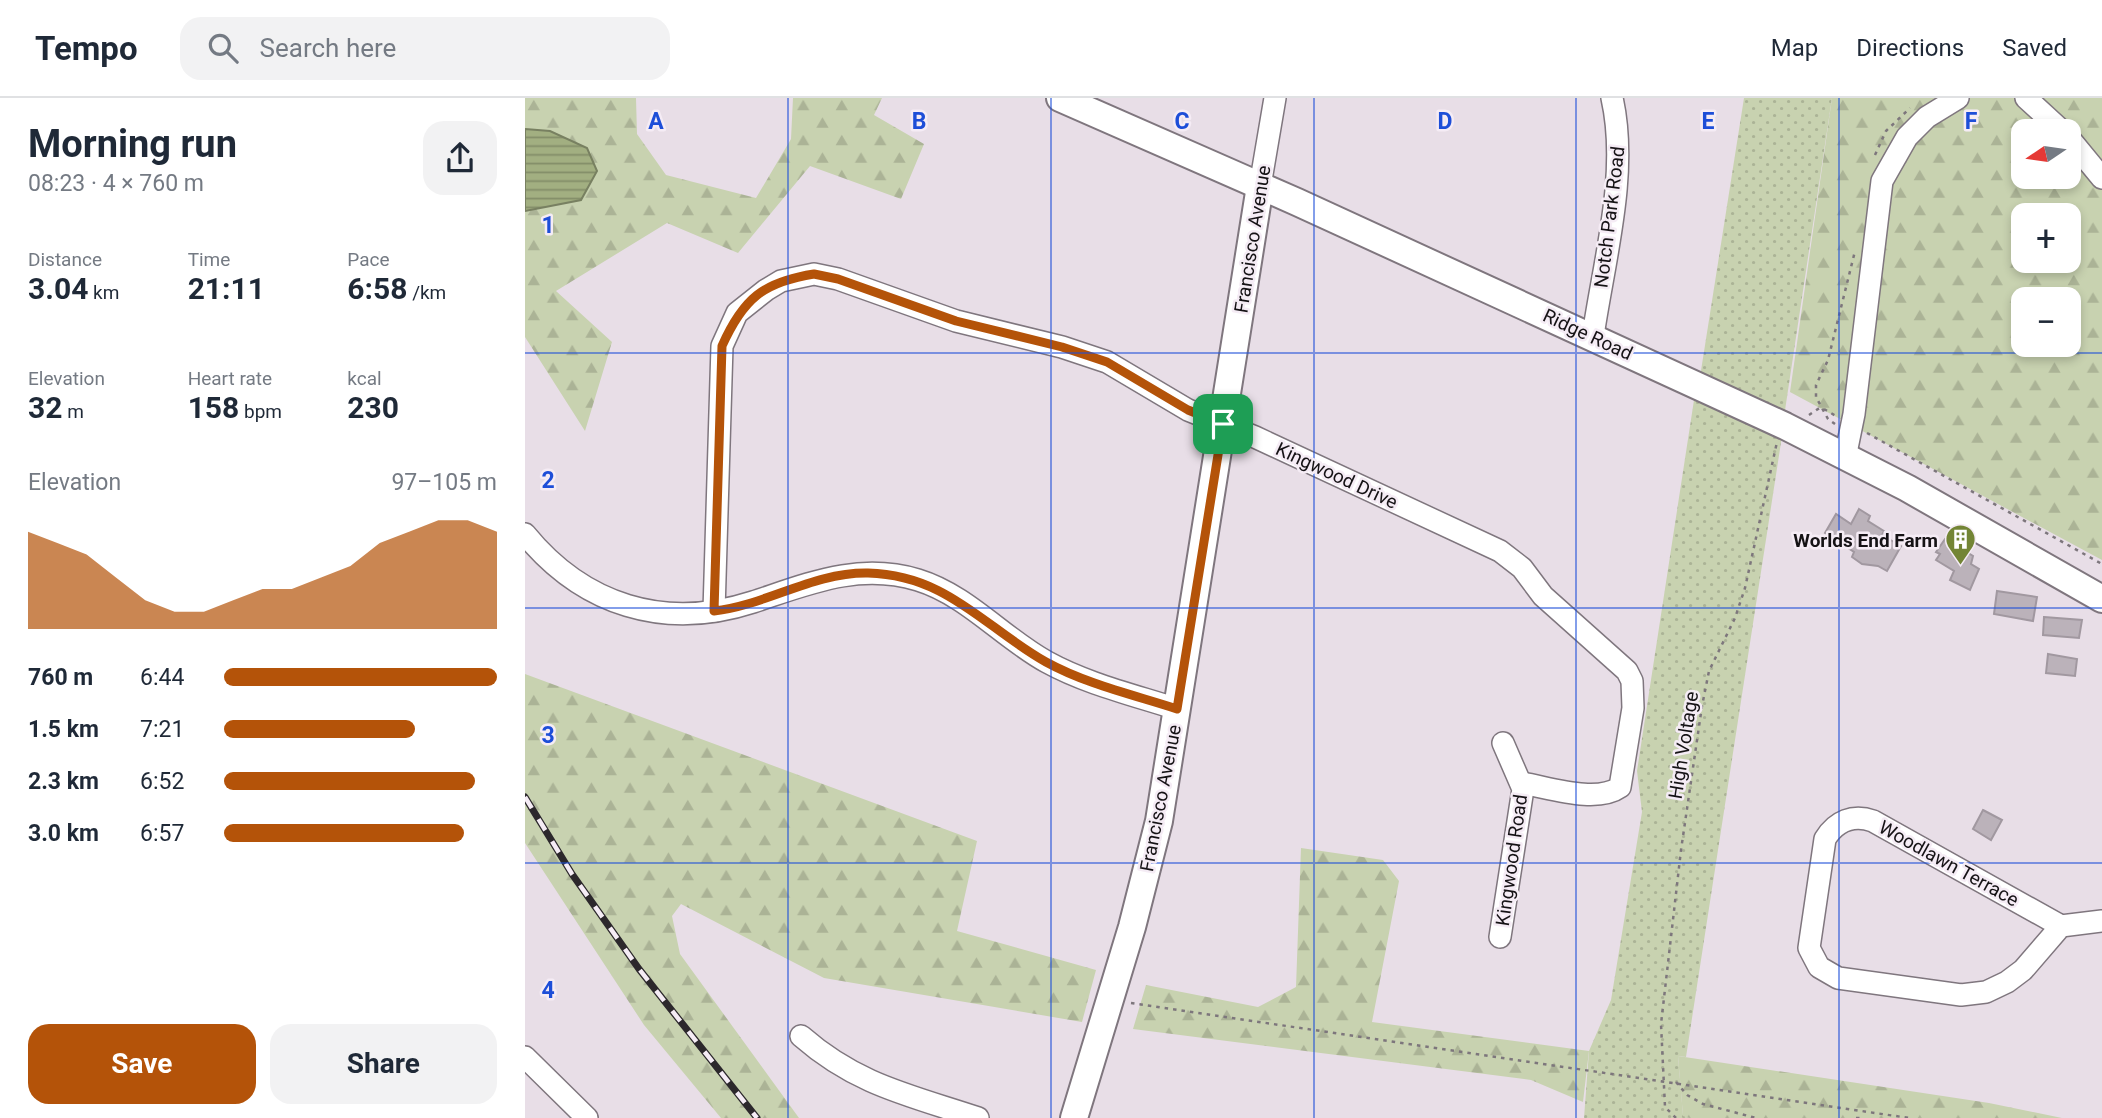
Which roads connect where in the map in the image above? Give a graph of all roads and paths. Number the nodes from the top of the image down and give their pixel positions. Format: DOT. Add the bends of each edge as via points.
graph roads {
  1 [pos="1060,98"];
  2 [pos="1275,98"];
  3 [pos="1612,98"];
  4 [pos="1958,98"];
  5 [pos="2026,98"];
  6 [pos="2049,119"];
  7 [pos="2081,153"];
  8 [pos="2102,178"];
  9 [pos="1260,186"];
  10 [pos="1593,336"];
  11 [pos="1821,407"];
  12 [pos="1223,424"];
  13 [pos="1851,424"];
  14 [pos="1785,426"];
  15 [pos="1845,458"];
  16 [pos="525,534"];
  17 [pos="2102,564"];
  18 [pos="2102,599"];
  19 [pos="714,611"];
  20 [pos="1177,709"];
  21 [pos="1503,743"];
  22 [pos="1521,783"];
  23 [pos="2102,921"];
  24 [pos="2061,926"];
  25 [pos="1500,937"];
  26 [pos="1110,999"];
  27 [pos="801,1036"];
  28 [pos="525,1057"];
  29 [pos="1665,1081"];
  30 [pos="1677,1082"];
  31 [pos="587,1118"];
  32 [pos="978,1118"];
  33 [pos="1074,1118"];
  34 [pos="1676,1118"];
  35 [pos="1756,1118"];
  36 [pos="1907,1118"];
  1 -- 9 [label="main road, Ridge Road"];
  2 -- 9 [label="street, Francisco Avenue"];
  3 -- 10 [label="street, Notch Park Road" via="1619,165"];
  4 -- 13 [label="street" via="1907,136 1882,181"];
  5 -- 6 [label="street"];
  7 -- 8 [label="street"];
  9 -- 10 [label="main road, Ridge Road"];
  9 -- 12 [label="main road, Francisco Avenue"];
  10 -- 14 [label="main road, Ridge Road"];
  11 -- 13 [label="path"];
  12 -- 19 [label="street, Kingwood Drive" via="1188,410 1107,362 1062,347 956,321 838,279 814,274 782,281 737,313 722,346"];
  12 -- 20 [label="main road, Francisco Avenue"];
  12 -- 22 [label="street, Kingwood Drive" via="1510,556 1543,596 1627,671 1633,708 1620,787 1591,794"];
  13 -- 15 [label="street"];
  13 -- 17 [label="path"];
  14 -- 15 [label="main road, Ridge Road"];
  14 -- 29 [label="path, High Voltage" via="1774,449 1745,588 1709,671 1702,706 1661,1024"];
  15 -- 18 [label="main road, Ridge Road" via="1907,488"];
  16 -- 19 [label="street" via="579,585 617,603 669,613"];
  19 -- 20 [label="street" via="840,574 918,580 966,604 1047,662"];
  20 -- 26 [label="main road, Francisco Avenue" via="1159,821"];
  21 -- 22 [label="street"];
  22 -- 25 [label="street, Kingwood Road"];
  23 -- 24 [label="street"];
  24 -- 24 [label="street, Woodlawn Terrace" via="1873,821 1858,818 1835,826 1825,839 1809,948 1819,967 1838,978 1974,994 2015,977"];
  26 -- 29 [label="path" via="1626,1079"];
  26 -- 33 [label="main road, Francisco Avenue"];
  27 -- 32 [label="street" via="866,1082"];
  28 -- 31 [label="street"];
  29 -- 30 [label="path"];
  29 -- 34 [label="path, High Voltage" via="1665,1107"];
  30 -- 35 [label="path" via="1703,1104"];
  30 -- 36 [label="path"];
}
